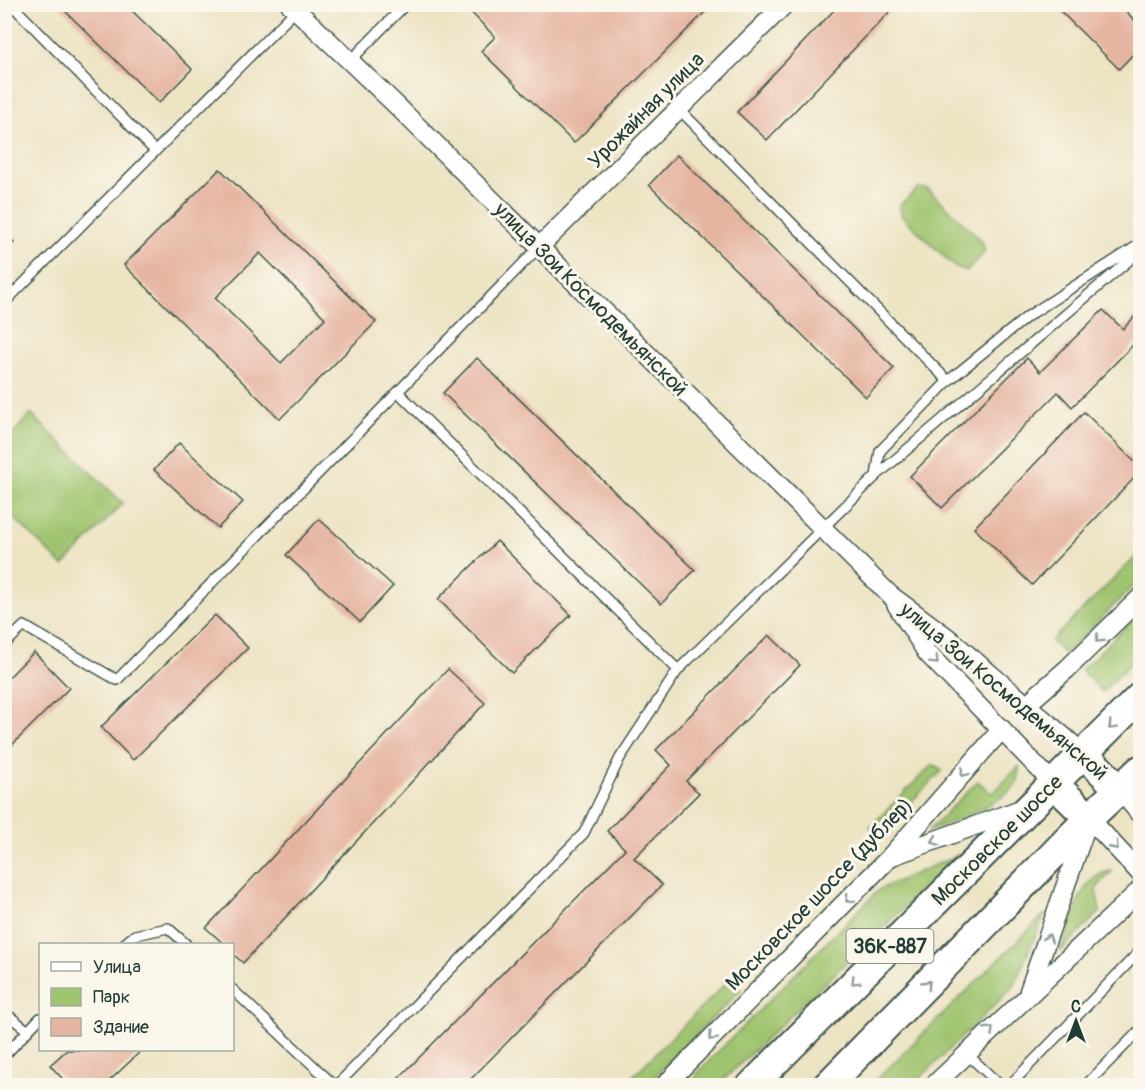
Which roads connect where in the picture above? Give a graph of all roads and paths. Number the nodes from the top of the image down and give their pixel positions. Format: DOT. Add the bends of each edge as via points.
graph roads {
  1 [pos="11,4"];
  2 [pos="406,4"];
  3 [pos="785,4"];
  4 [pos="293,7"];
  5 [pos="349,62"];
  6 [pos="679,109"];
  7 [pos="155,151"];
  8 [pos="1140,244"];
  9 [pos="539,247"];
  10 [pos="1140,250"];
  11 [pos="4,303"];
  12 [pos="948,381"];
  13 [pos="399,393"];
  14 [pos="876,476"];
  15 [pos="822,529"];
  16 [pos="890,595"];
  17 [pos="1140,598"];
  18 [pos="4,645"];
  19 [pos="678,670"];
  20 [pos="1140,697"];
  21 [pos="1026,705"];
  22 [pos="1002,729"];
  23 [pos="1084,754"];
  24 [pos="1140,770"];
  25 [pos="1054,784"];
  26 [pos="1130,786"];
  27 [pos="1029,806"];
  28 [pos="1140,814"];
  29 [pos="1089,818"];
  30 [pos="890,857"];
  31 [pos="1140,873"];
  32 [pos="1140,890"];
  33 [pos="126,943"];
  34 [pos="184,943"];
  35 [pos="1140,951"];
  36 [pos="234,991"];
  37 [pos="1029,993"];
  38 [pos="4,1012"];
  39 [pos="39,1019"];
  40 [pos="27,1030"];
  41 [pos="1140,1030"];
  42 [pos="966,1053"];
  43 [pos="4,1056"];
  44 [pos="670,1082"];
  45 [pos="336,1086"];
  46 [pos="751,1086"];
  47 [pos="827,1086"];
  48 [pos="933,1086"];
  49 [pos="1001,1086"];
  50 [pos="1009,1086"];
  51 [pos="1085,1086"];
  1 -- 7 [label="lane"];
  2 -- 5 [label="lane"];
  3 -- 6 [label="street, Урожайная улица"];
  4 -- 5 [label="street, улица Зои Космодемьянской"];
  4 -- 7 [label="lane"];
  5 -- 9 [label="street, улица Зои Космодемьянской"];
  6 -- 9 [label="street, Урожайная улица"];
  6 -- 12 [label="lane"];
  7 -- 11 [label="lane"];
  8 -- 12 [label="lane" via="1028,316"];
  9 -- 13 [label="lane"];
  9 -- 15 [label="street, улица Зои Космодемьянской"];
  10 -- 14 [label="lane"];
  12 -- 14 [label="lane" via="880,451"];
  13 -- 18 [label="lane" via="117,680 24,626"];
  13 -- 19 [label="lane"];
  14 -- 15 [label="lane"];
  15 -- 16 [label="street, улица Зои Космодемьянской"];
  15 -- 19 [label="lane"];
  16 -- 21 [label="street, улица Зои Космодемьянской" via="948,638"];
  16 -- 22 [label="street, улица Зои Космодемьянской, one-way" via="927,653"];
  17 -- 21 [label="street, one-way"];
  19 -- 45 [label="lane" via="620,758 584,833"];
  20 -- 23 [label="main road, Московское шоссе / 36К-887, one-way"];
  21 -- 23 [label="street, улица Зои Космодемьянской"];
  22 -- 25 [label="street, улица Зои Космодемьянской"];
  22 -- 30 [label="street, Московское шоссе (дублер), one-way"];
  23 -- 25 [label="main road, Московское шоссе / 36К-887"];
  23 -- 26 [label="main road, улица Зои Космодемьянской"];
  24 -- 26 [label="main road, 36К-887"];
  25 -- 27 [label="main road, Московское шоссе / 36К-887"];
  25 -- 29 [label="main road, улица Зои Космодемьянской"];
  26 -- 28 [label="street, улица Зои Космодемьянской"];
  26 -- 29 [label="main road, 36К-887"];
  27 -- 30 [label="street, one-way"];
  27 -- 46 [label="main road, Московское шоссе / 36К-887, one-way"];
  29 -- 31 [label="street, улица Зои Космодемьянской, one-way"];
  37 -- 29 [label="street, one-way"];
  47 -- 29 [label="main road, 36К-887, one-way"];
  30 -- 44 [label="street, Московское шоссе (дублер), one-way"];
  32 -- 37 [label="street"];
  33 -- 34 [label="lane" via="135,935 168,928"];
  35 -- 50 [label="lane"];
  36 -- 45 [label="lane"];
  42 -- 37 [label="street, one-way"];
  38 -- 40 [label="lane"];
  39 -- 40 [label="lane"];
  40 -- 43 [label="lane"];
  41 -- 51 [label="lane"];
  42 -- 48 [label="street"];
  42 -- 49 [label="lane"];
}
